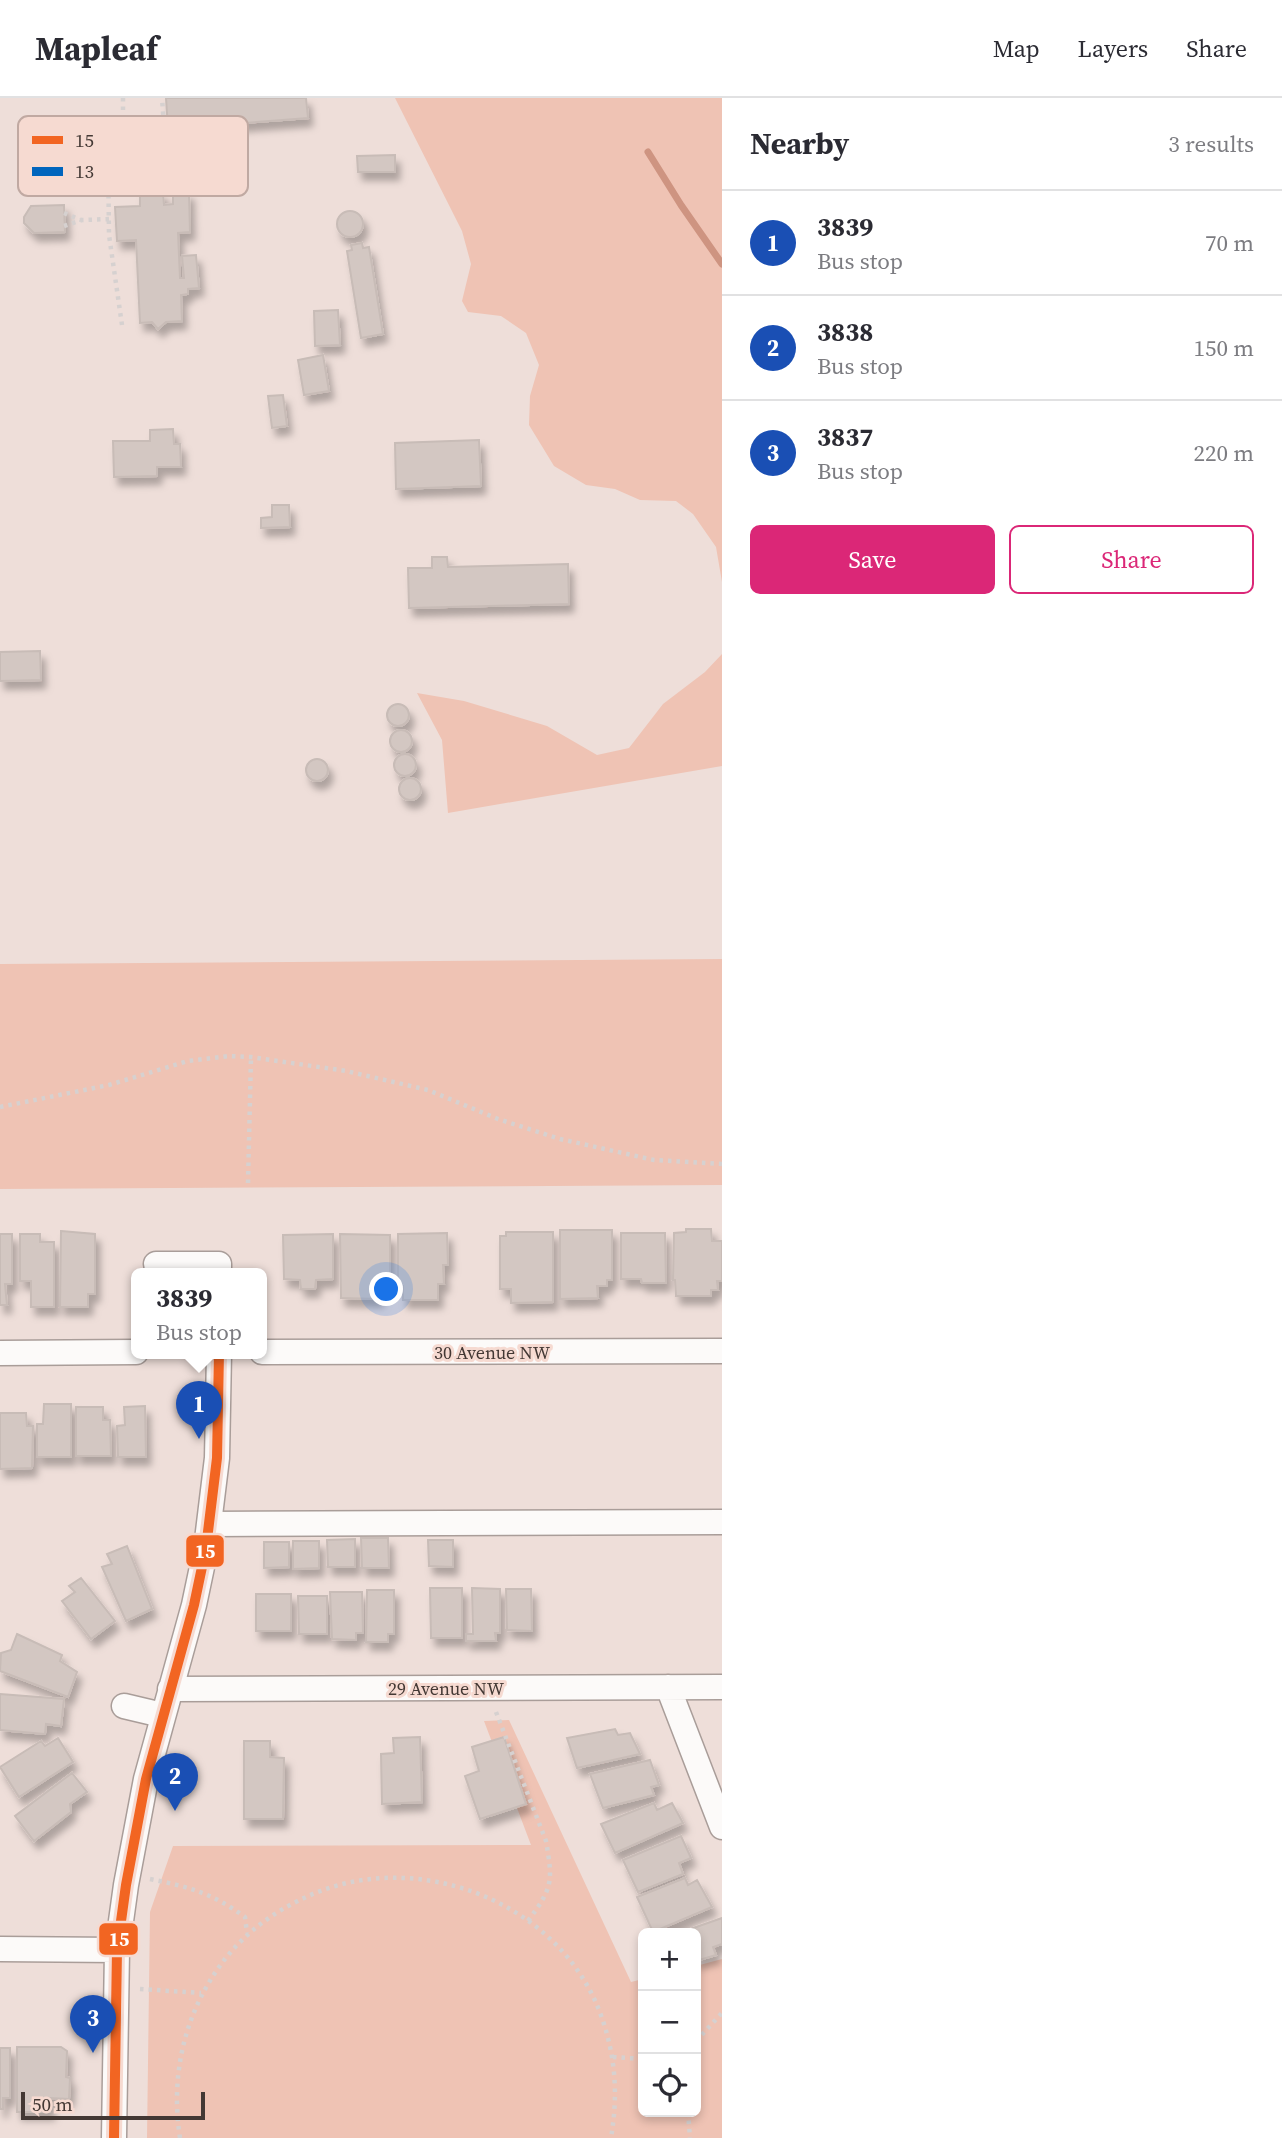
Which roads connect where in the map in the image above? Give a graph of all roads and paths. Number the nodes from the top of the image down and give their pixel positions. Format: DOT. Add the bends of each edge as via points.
graph roads {
  1 [pos="123,98"];
  2 [pos="162,98"];
  3 [pos="123,116"];
  4 [pos="163,116"];
  5 [pos="108,196"];
  6 [pos="64,212"];
  7 [pos="108,219"];
  8 [pos="82,220"];
  9 [pos="64,226"];
  10 [pos="122,325"];
  11 [pos="251,1057"];
  12 [pos="0,1107"];
  13 [pos="722,1164"];
  14 [pos="248,1183"];
  15 [pos="156,1264"];
  16 [pos="219,1268"];
  17 [pos="722,1351"];
  18 [pos="131,1352"];
  19 [pos="267,1352"];
  20 [pos="0,1353"];
  21 [pos="219,1359"];
  22 [pos="722,1522"];
  23 [pos="210,1524"];
  24 [pos="722,1687"];
  25 [pos="488,1688"];
  26 [pos="668,1688"];
  27 [pos="170,1689"];
  28 [pos="124,1706"];
  29 [pos="162,1715"];
  30 [pos="722,1828"];
  31 [pos="149,1878"];
  32 [pos="528,1921"];
  33 [pos="247,1934"];
  34 [pos="0,1949"];
  35 [pos="117,1950"];
  36 [pos="139,1989"];
  37 [pos="201,1993"];
  38 [pos="722,2013"];
  39 [pos="701,2036"];
  40 [pos="613,2057"];
  41 [pos="638,2059"];
  42 [pos="688,2117"];
  43 [pos="114,2138"];
  44 [pos="180,2138"];
  45 [pos="611,2138"];
  46 [pos="690,2138"];
  1 -- 3 [label="path"];
  2 -- 4 [label="path"];
  5 -- 7 [label="path"];
  6 -- 8 [label="path"];
  7 -- 8 [label="path"];
  7 -- 10 [label="path"];
  8 -- 9 [label="path"];
  11 -- 12 [label="path" via="188,1061 109,1084"];
  11 -- 13 [label="path" via="346,1071 428,1090 560,1139 654,1160"];
  11 -- 14 [label="path"];
  15 -- 16 [label="street" via="219,1264"];
  17 -- 19 [label="street, 30 Avenue NW"];
  18 -- 20 [label="street"];
  21 -- 23 [label="street"];
  22 -- 23 [label="street"];
  23 -- 27 [label="street" via="194,1605"];
  24 -- 26 [label="street, 29 Avenue NW"];
  25 -- 26 [label="street, 29 Avenue NW"];
  25 -- 27 [label="street, 29 Avenue NW"];
  25 -- 32 [label="path" via="549,1857 550,1886"];
  26 -- 30 [label="street"];
  27 -- 29 [label="street"];
  28 -- 29 [label="street"];
  29 -- 35 [label="street" via="134,1835"];
  31 -- 33 [label="path" via="222,1900 245,1917"];
  32 -- 33 [label="path" via="486,1896 446,1882 404,1876 361,1879 320,1890 282,1908"];
  32 -- 40 [label="path" via="555,1944 582,1978 601,2016"];
  33 -- 37 [label="path"];
  34 -- 35 [label="street"];
  35 -- 43 [label="street"];
  36 -- 37 [label="path"];
  37 -- 44 [label="path" via="184,2039 176,2087"];
  38 -- 39 [label="path"];
  40 -- 41 [label="path"];
  40 -- 45 [label="path" via="616,2106"];
  42 -- 46 [label="path"];
}
